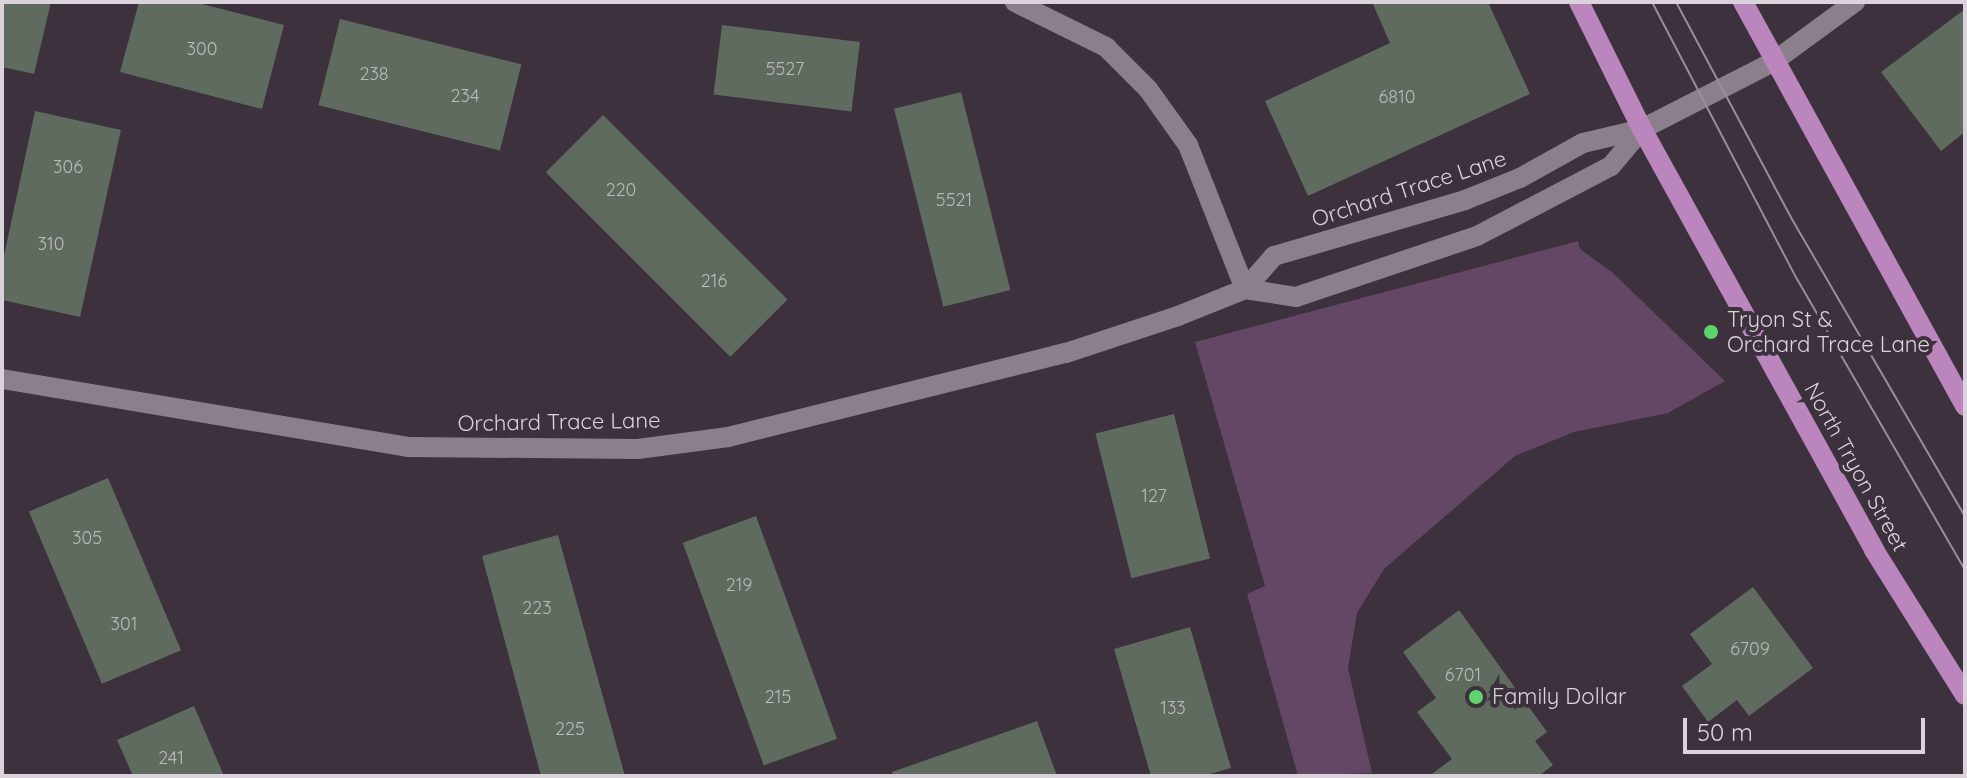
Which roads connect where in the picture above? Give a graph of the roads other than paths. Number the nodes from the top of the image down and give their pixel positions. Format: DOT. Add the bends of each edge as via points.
graph roads {
  1 [pos="1015,2"];
  2 [pos="1579,2"];
  3 [pos="1743,2"];
  4 [pos="1855,2"];
  5 [pos="1773,62"];
  6 [pos="1642,129"];
  7 [pos="1245,289"];
  8 [pos="2,379"];
  9 [pos="1965,406"];
  10 [pos="1965,695"];
  1 -- 7 [label="street" via="1106,47 1148,89 1188,145"];
  2 -- 6 [label="main road, North Tryon Street"];
  3 -- 5 [label="main road"];
  4 -- 5 [label="street, Orchard Trace Lane"];
  5 -- 6 [label="street, Orchard Trace Lane"];
  5 -- 9 [label="main road"];
  6 -- 7 [label="street, Orchard Trace Lane" via="1583,143 1520,178 1465,200 1274,256"];
  6 -- 7 [label="street, Orchard Trace Lane" via="1611,166 1477,236 1296,297"];
  6 -- 10 [label="main road, North Tryon Street" via="1874,550"];
  7 -- 8 [label="street, Orchard Trace Lane" via="1066,353 758,431 638,449 409,447"];
}
